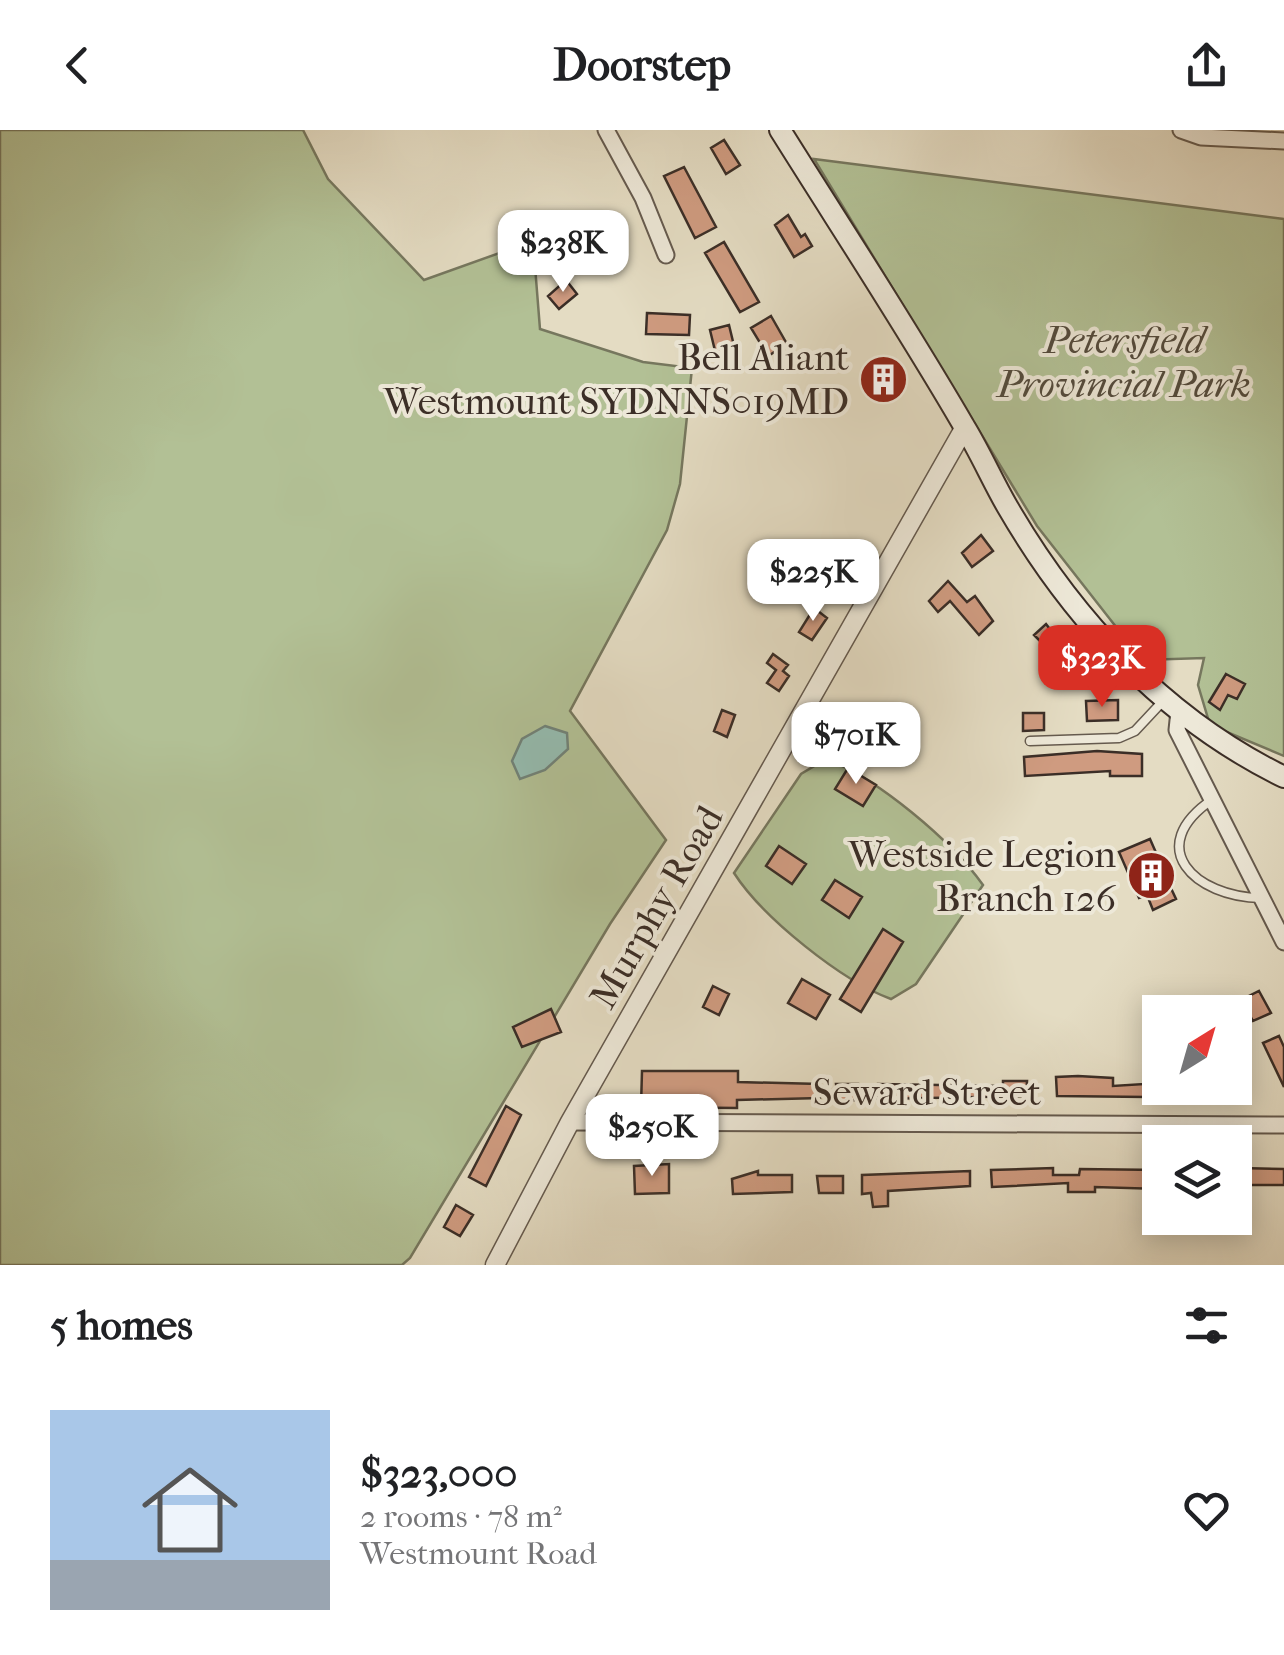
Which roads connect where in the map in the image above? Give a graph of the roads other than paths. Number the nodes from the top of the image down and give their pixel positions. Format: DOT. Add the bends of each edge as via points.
graph roads {
  1 [pos="606,130"];
  2 [pos="780,130"];
  3 [pos="1181,130"];
  4 [pos="1284,141"];
  5 [pos="666,255"];
  6 [pos="965,427"];
  7 [pos="1172,705"];
  8 [pos="1030,741"];
  9 [pos="1284,777"];
  10 [pos="1213,798"];
  11 [pos="1261,898"];
  12 [pos="1284,942"];
  13 [pos="570,1122"];
  14 [pos="1284,1125"];
  15 [pos="495,1265"];
  1 -- 5 [label="street"];
  2 -- 6 [label="main road"];
  3 -- 4 [label="street"];
  6 -- 7 [label="main road" via="1046,568 1092,626"];
  6 -- 13 [label="street, Murphy Road"];
  7 -- 8 [label="lane" via="1118,738"];
  7 -- 9 [label="main road" via="1227,748"];
  7 -- 10 [label="street"];
  10 -- 11 [label="street"];
  10 -- 11 [label="lane" via="1191,814 1178,840 1183,866 1232,898"];
  11 -- 12 [label="street"];
  13 -- 14 [label="street, Seward Street"];
  13 -- 15 [label="street, Murphy Road"];
}
